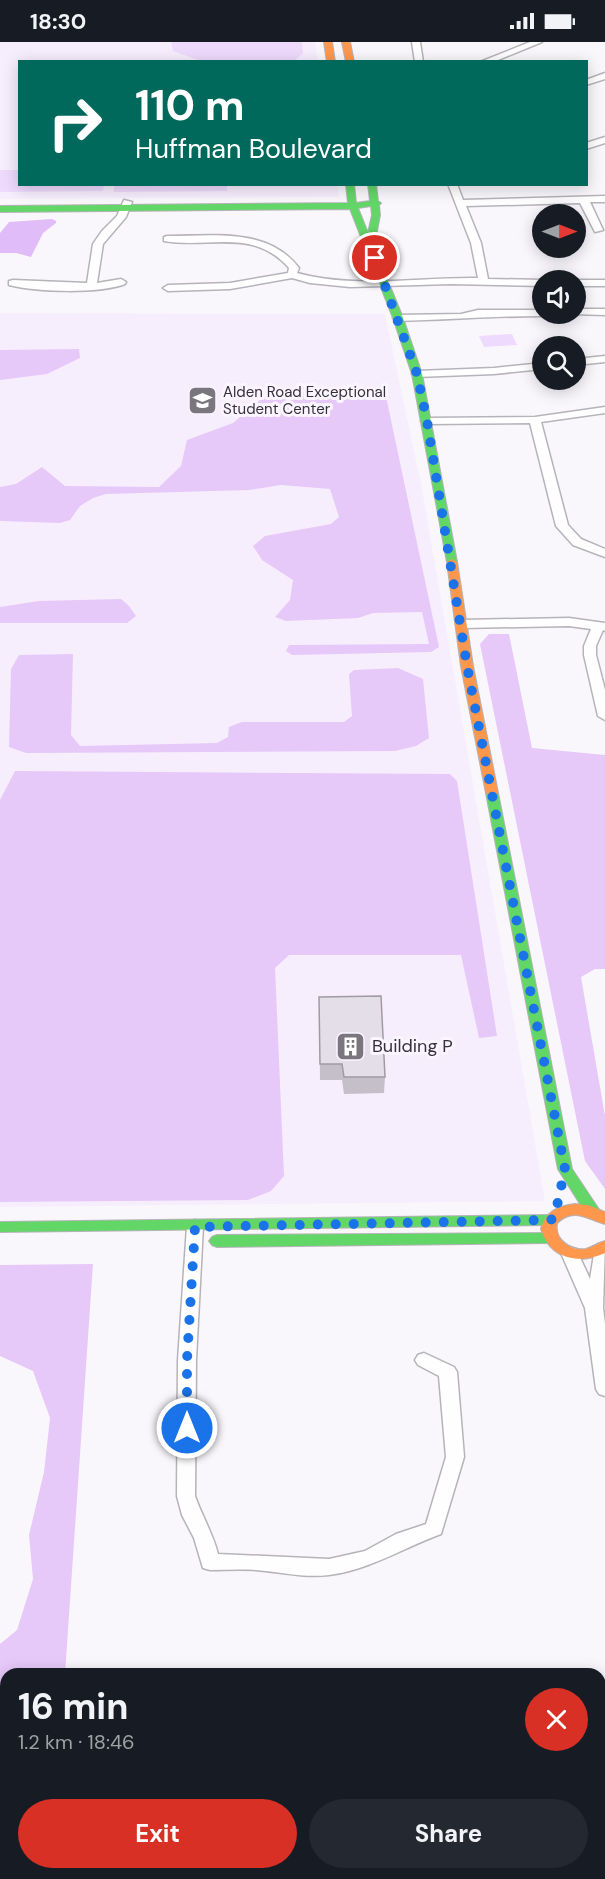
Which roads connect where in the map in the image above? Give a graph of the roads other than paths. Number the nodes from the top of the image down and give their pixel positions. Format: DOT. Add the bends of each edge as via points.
graph roads {
  1 [pos="328,42"];
  2 [pos="346,42"];
  3 [pos="416,42"];
  4 [pos="538,42"];
  5 [pos="331,60"];
  6 [pos="350,60"];
  7 [pos="419,60"];
  8 [pos="489,60"];
  9 [pos="605,76"];
  10 [pos="588,82"];
  11 [pos="605,140"];
  12 [pos="588,145"];
  13 [pos="350,186"];
  14 [pos="373,186"];
  15 [pos="453,186"];
  16 [pos="605,199"];
  17 [pos="584,201"];
  18 [pos="0,203"];
  19 [pos="377,203"];
  20 [pos="462,203"];
  21 [pos="352,204"];
  22 [pos="126,205"];
  23 [pos="0,209"];
  24 [pos="598,230"];
  25 [pos="167,239"];
  26 [pos="370,246"];
  27 [pos="292,275"];
  28 [pos="483,281"];
  29 [pos="122,282"];
  30 [pos="385,282"];
  31 [pos="13,283"];
  32 [pos="532,283"];
  33 [pos="586,283"];
  34 [pos="605,283"];
  35 [pos="92,286"];
  36 [pos="168,288"];
  37 [pos="586,312"];
  38 [pos="605,312"];
  39 [pos="532,313"];
  40 [pos="398,318"];
  41 [pos="605,359"];
  42 [pos="586,361"];
  43 [pos="532,367"];
  44 [pos="417,374"];
  45 [pos="605,410"];
  46 [pos="535,420"];
  47 [pos="427,421"];
  48 [pos="605,553"];
  49 [pos="462,624"];
  50 [pos="602,627"];
  51 [pos="605,716"];
  52 [pos="565,1169"];
  53 [pos="556,1208"];
  54 [pos="592,1211"];
  55 [pos="605,1220"];
  56 [pos="0,1227"];
  57 [pos="191,1236"];
  58 [pos="548,1238"];
  59 [pos="605,1248"];
  60 [pos="570,1253"];
  61 [pos="594,1308"];
  62 [pos="424,1360"];
  63 [pos="605,1389"];
  1 -- 5 [label="street"];
  2 -- 6 [label="street"];
  3 -- 7 [label="street"];
  4 -- 8 [label="street"];
  9 -- 10 [label="street"];
  11 -- 12 [label="street"];
  13 -- 21 [label="street"];
  14 -- 19 [label="street"];
  15 -- 20 [label="street"];
  16 -- 17 [label="street"];
  17 -- 20 [label="street"];
  17 -- 24 [label="street"];
  18 -- 22 [label="street"];
  19 -- 21 [label="street"];
  19 -- 26 [label="street" via="377,225"];
  20 -- 28 [label="street" via="482,261"];
  21 -- 22 [label="street"];
  21 -- 26 [label="street"];
  22 -- 23 [label="street"];
  22 -- 35 [label="street" via="121,220 97,245"];
  25 -- 27 [label="street" via="264,245 280,253 294,268"];
  26 -- 30 [label="street"];
  27 -- 30 [label="street" via="337,284"];
  27 -- 36 [label="street" via="231,286"];
  28 -- 30 [label="street"];
  28 -- 32 [label="street"];
  29 -- 35 [label="street"];
  30 -- 40 [label="street"];
  31 -- 35 [label="street"];
  33 -- 34 [label="street"];
  37 -- 38 [label="street"];
  39 -- 40 [label="street"];
  40 -- 44 [label="street"];
  41 -- 42 [label="street"];
  43 -- 44 [label="street"];
  44 -- 47 [label="street"];
  45 -- 46 [label="street"];
  46 -- 47 [label="street"];
  46 -- 48 [label="street" via="562,526 577,542"];
  47 -- 49 [label="street"];
  49 -- 50 [label="street" via="569,622"];
  49 -- 52 [label="street"];
  50 -- 51 [label="street" via="590,646 590,655"];
  52 -- 53 [label="street"];
  52 -- 54 [label="street"];
  53 -- 54 [label="street"];
  53 -- 57 [label="street"];
  53 -- 58 [label="street" via="547,1230"];
  54 -- 55 [label="street"];
  56 -- 57 [label="street"];
  57 -- 58 [label="street"];
  57 -- 62 [label="street" via="186,1496 210,1562 329,1567 369,1558 434,1529 456,1457 448,1372"];
  58 -- 60 [label="street" via="557,1249"];
  59 -- 60 [label="street" via="588,1254"];
  59 -- 61 [label="street"];
  60 -- 61 [label="street"];
  61 -- 63 [label="street"];
}
